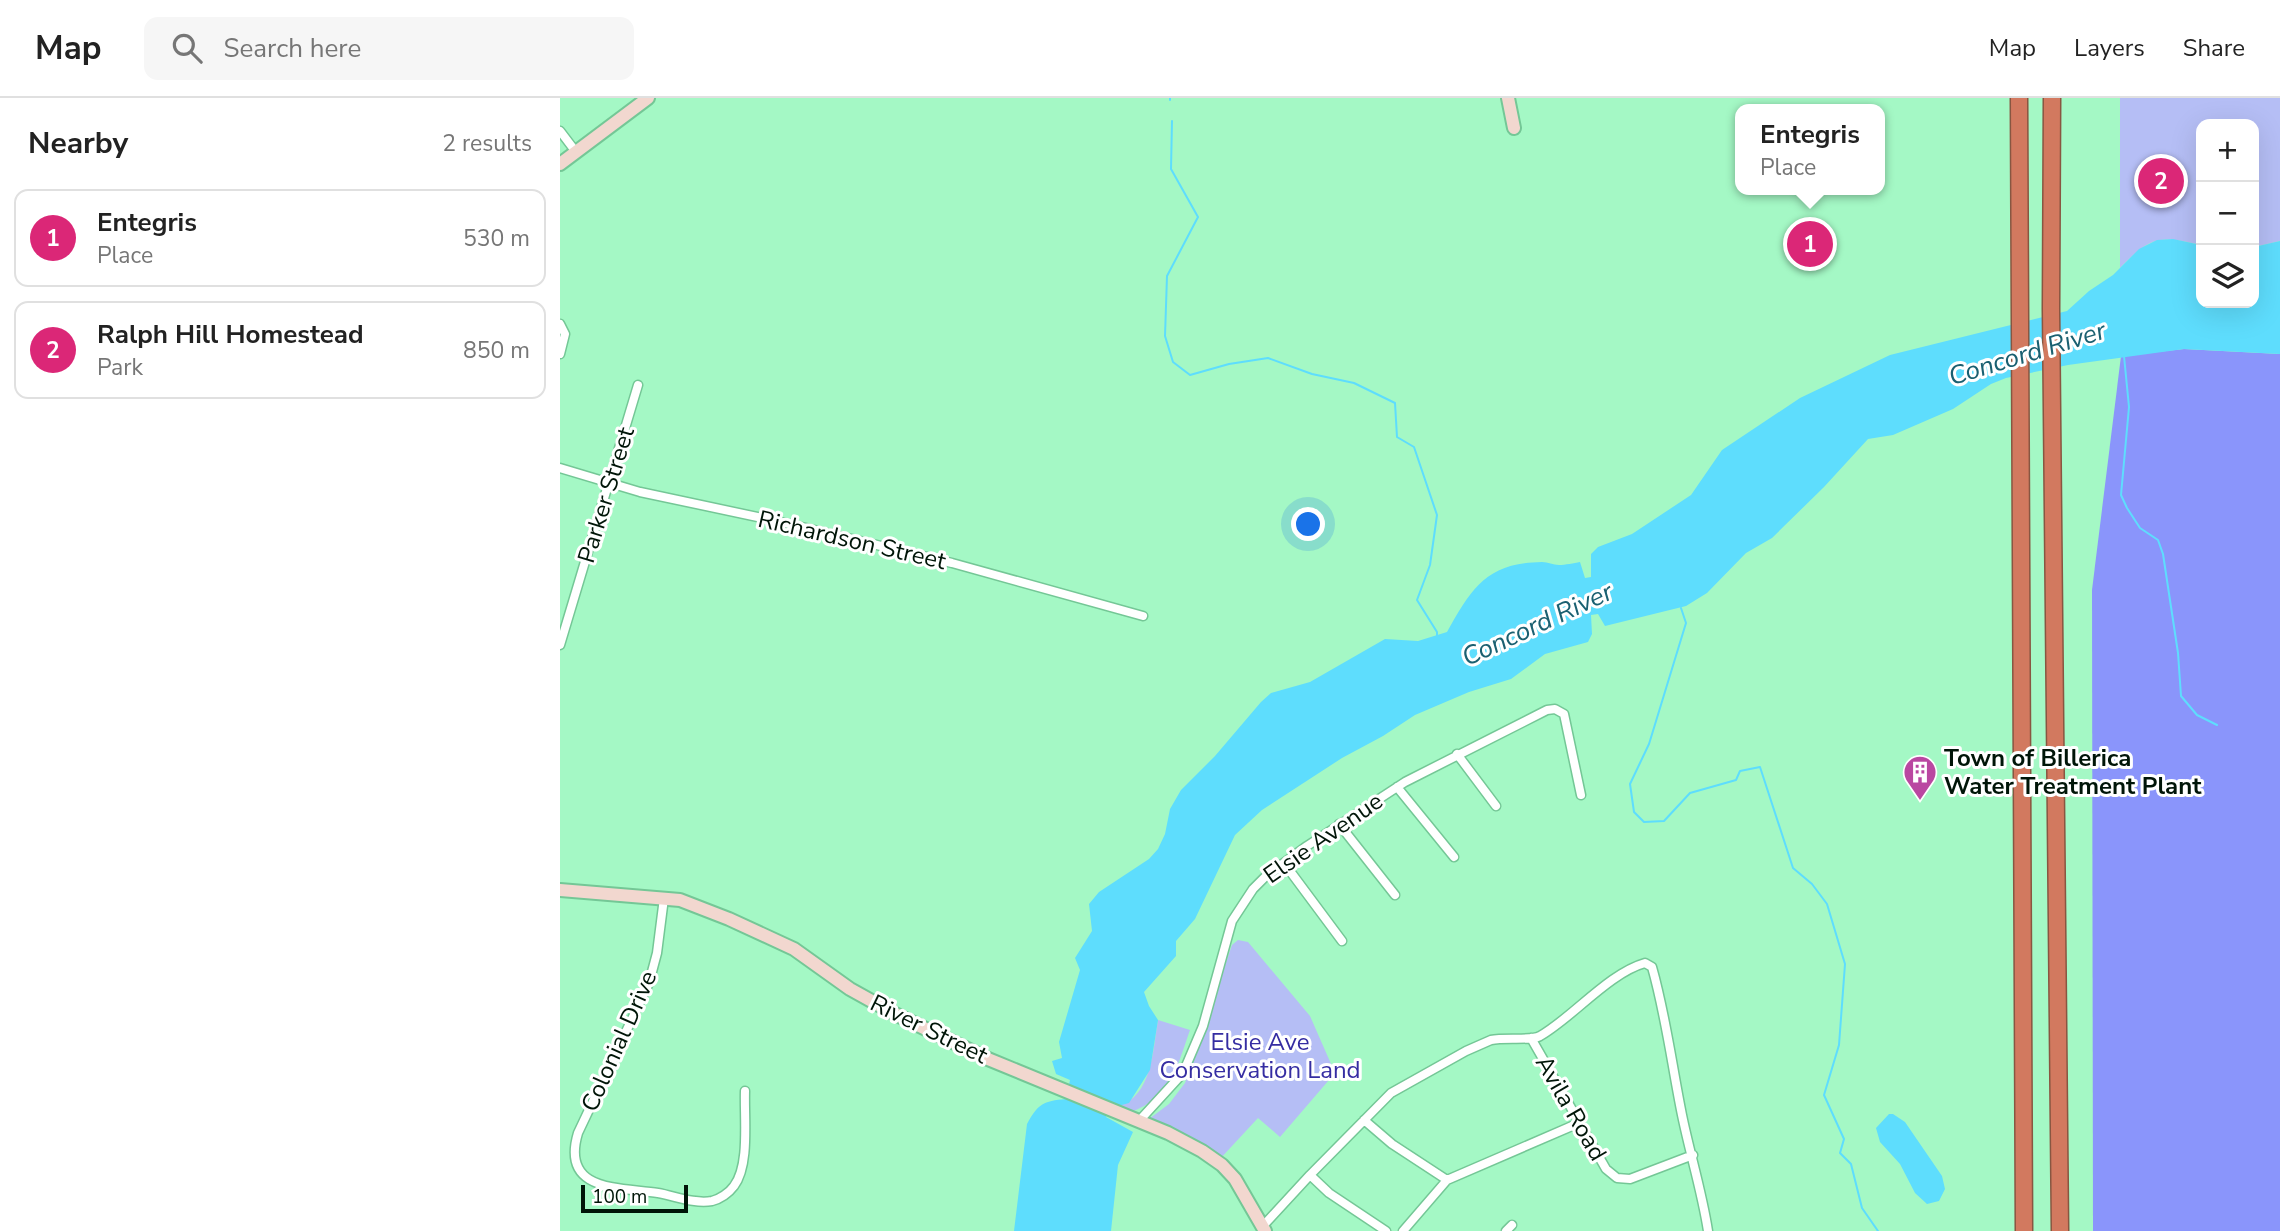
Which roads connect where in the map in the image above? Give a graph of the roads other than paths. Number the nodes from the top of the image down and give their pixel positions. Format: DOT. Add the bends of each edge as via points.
graph roads {
  1 [pos="648,98"];
  2 [pos="1508,98"];
  3 [pos="2012,98"];
  4 [pos="2019,98"];
  5 [pos="2052,98"];
  6 [pos="1514,128"];
  7 [pos="560,131"];
  8 [pos="2019,136"];
  9 [pos="576,152"];
  10 [pos="560,164"];
  11 [pos="562,327"];
  12 [pos="560,354"];
  13 [pos="638,385"];
  14 [pos="560,468"];
  15 [pos="609,483"];
  16 [pos="1143,616"];
  17 [pos="560,644"];
  18 [pos="1457,754"];
  19 [pos="1397,787"];
  20 [pos="1581,795"];
  21 [pos="1496,806"];
  22 [pos="1339,824"];
  23 [pos="1454,857"];
  24 [pos="1284,863"];
  25 [pos="560,890"];
  26 [pos="1395,895"];
  27 [pos="664,898"];
  28 [pos="1342,941"];
  29 [pos="1531,1038"];
  30 [pos="746,1091"];
  31 [pos="1364,1120"];
  32 [pos="1139,1121"];
  33 [pos="1579,1123"];
  34 [pos="1693,1155"];
  35 [pos="1310,1175"];
  36 [pos="1447,1180"];
  37 [pos="1263,1229"];
  38 [pos="1386,1231"];
  39 [pos="1403,1231"];
  40 [pos="1708,1231"];
  41 [pos="2024,1231"];
  42 [pos="2060,1231"];
  1 -- 9 [label="main road"];
  2 -- 6 [label="main road"];
  3 -- 8 [label="highway"];
  4 -- 8 [label="highway"];
  5 -- 42 [label="highway"];
  7 -- 9 [label="street"];
  8 -- 41 [label="highway"];
  9 -- 10 [label="main road"];
  11 -- 12 [label="street" via="565,341"];
  13 -- 15 [label="street, Parker Street"];
  14 -- 15 [label="street, Richardson Street"];
  15 -- 16 [label="street, Richardson Street" via="952,563"];
  15 -- 17 [label="street, Parker Street"];
  18 -- 19 [label="street, Elsie Avenue"];
  18 -- 20 [label="street, Elsie Avenue" via="1555,709 1565,719"];
  18 -- 21 [label="street"];
  19 -- 22 [label="street, Elsie Avenue"];
  19 -- 23 [label="street"];
  22 -- 24 [label="street, Elsie Avenue"];
  22 -- 26 [label="street"];
  24 -- 28 [label="street"];
  24 -- 32 [label="street, Elsie Avenue" via="1253,889 1231,921 1191,1059 1184,1073"];
  25 -- 27 [label="main road, River Street"];
  27 -- 30 [label="street, Colonial Drive" via="653,972 578,1133 573,1147 577,1165 600,1186 713,1200 733,1188 741,1172"];
  27 -- 32 [label="main road, River Street" via="707,910 794,949 895,1014 988,1059"];
  29 -- 31 [label="street" via="1501,1038 1466,1051 1398,1088"];
  29 -- 33 [label="street, Avila Road"];
  29 -- 34 [label="street" via="1542,1035 1638,965 1652,967"];
  31 -- 35 [label="street"];
  31 -- 36 [label="street"];
  32 -- 37 [label="main road, River Street" via="1189,1144 1222,1166 1240,1187"];
  33 -- 34 [label="street, Avila Road" via="1606,1169 1620,1179"];
  33 -- 36 [label="street"];
  34 -- 40 [label="street"];
  35 -- 37 [label="street"];
  35 -- 38 [label="street"];
  36 -- 39 [label="street"];
}
